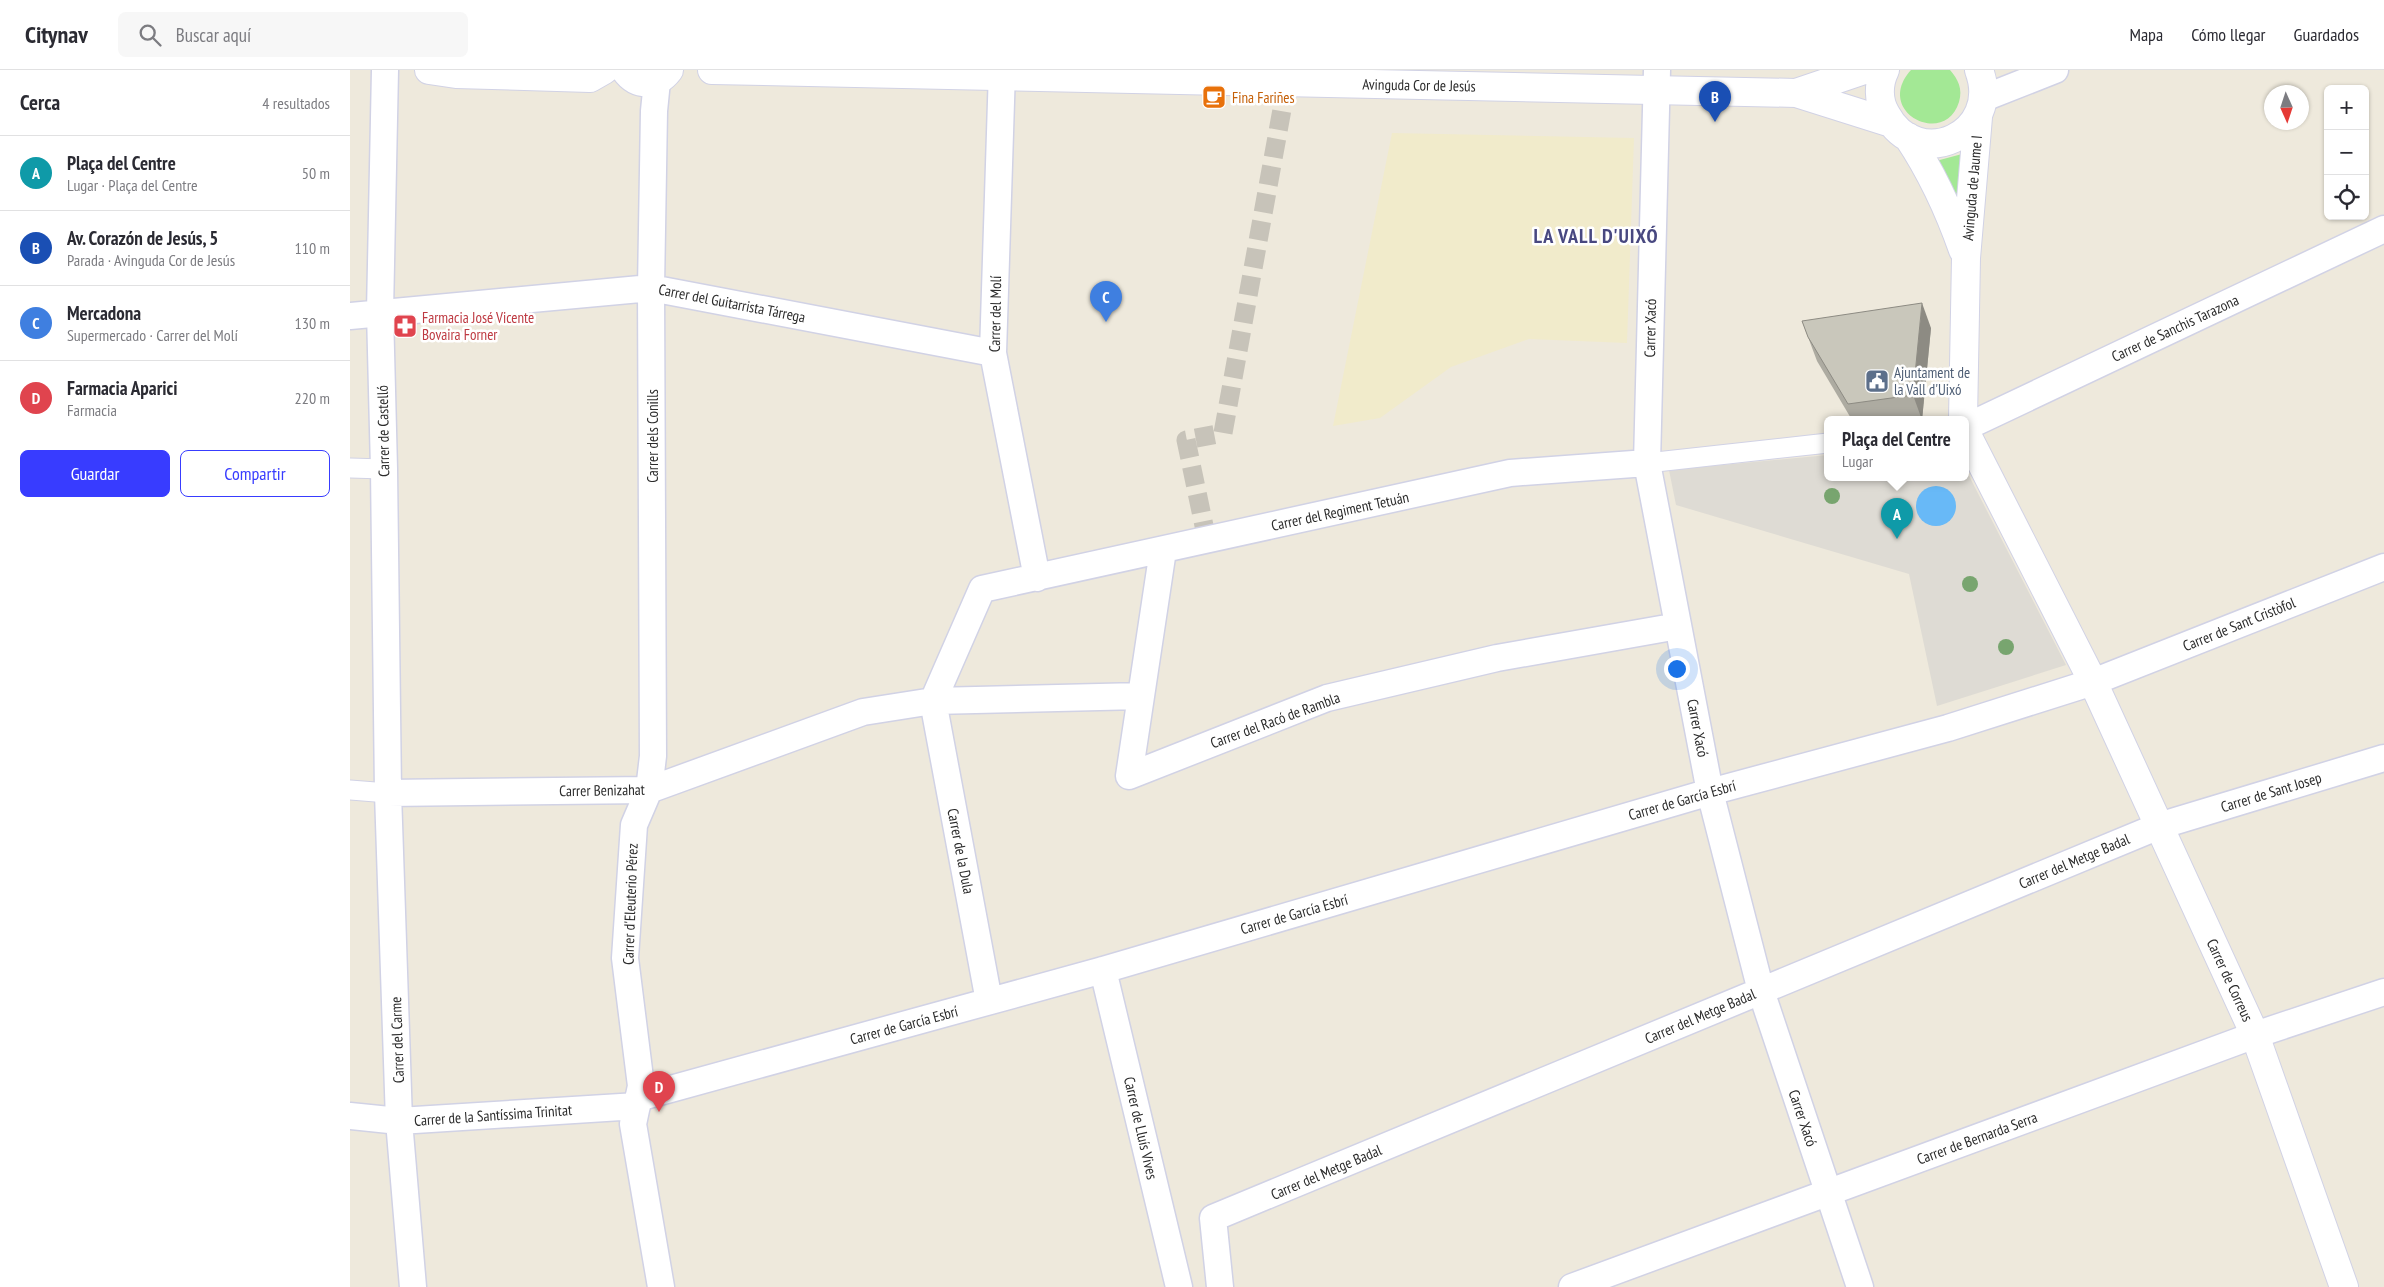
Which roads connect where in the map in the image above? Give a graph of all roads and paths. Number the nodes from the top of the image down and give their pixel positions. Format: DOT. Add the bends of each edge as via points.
graph roads {
  1 [pos="385,70"];
  2 [pos="429,70"];
  3 [pos="604,70"];
  4 [pos="625,70"];
  5 [pos="712,70"];
  6 [pos="1864,70"];
  7 [pos="1885,70"];
  8 [pos="2055,70"];
  9 [pos="1002,73"];
  10 [pos="663,75"];
  11 [pos="1421,77"];
  12 [pos="1656,80"];
  13 [pos="1982,87"];
  14 [pos="1796,92"];
  15 [pos="1899,130"];
  16 [pos="2384,229"];
  17 [pos="1966,258"];
  18 [pos="651,288"];
  19 [pos="380,312"];
  20 [pos="350,316"];
  21 [pos="993,353"];
  22 [pos="1964,416"];
  23 [pos="1969,426"];
  24 [pos="1969,439"];
  25 [pos="1824,443"];
  26 [pos="1647,463"];
  27 [pos="350,468"];
  28 [pos="384,469"];
  29 [pos="1164,550"];
  30 [pos="2384,566"];
  31 [pos="1036,578"];
  32 [pos="1678,626"];
  33 [pos="2093,682"];
  34 [pos="1141,696"];
  35 [pos="933,701"];
  36 [pos="1948,728"];
  37 [pos="2384,758"];
  38 [pos="350,790"];
  39 [pos="649,790"];
  40 [pos="1710,792"];
  41 [pos="388,793"];
  42 [pos="2159,826"];
  43 [pos="1103,970"];
  44 [pos="1760,991"];
  45 [pos="2384,992"];
  46 [pos="989,1001"];
  47 [pos="2255,1036"];
  48 [pos="637,1102"];
  49 [pos="350,1116"];
  50 [pos="400,1121"];
  51 [pos="1828,1192"];
  52 [pos="413,1287"];
  53 [pos="661,1287"];
  54 [pos="1179,1287"];
  55 [pos="1220,1287"];
  56 [pos="1574,1287"];
  57 [pos="1860,1287"];
  58 [pos="2344,1287"];
  1 -- 19 [label="street, Carrer de Castelló"];
  2 -- 3 [label="street" via="456,74 590,78"];
  4 -- 10 [label="street" via="641,82"];
  5 -- 9 [label="street, Avinguda Cor de Jesús"];
  6 -- 14 [label="street, Avinguda Cor de Jesús"];
  7 -- 15 [label="street, Avinguda de Jaume I" via="1880,93 1883,109"];
  8 -- 13 [label="street"];
  9 -- 11 [label="street, Avinguda Cor de Jesús"];
  9 -- 21 [label="street, Carrer del Molí"];
  10 -- 18 [label="street, Carrer dels Conills" via="654,111"];
  11 -- 12 [label="street, Avinguda Cor de Jesús"];
  12 -- 14 [label="street, Avinguda Cor de Jesús"];
  12 -- 26 [label="street, Carrer Xacó"];
  13 -- 15 [label="street, Avinguda Cor de Jesús" via="1967,131 1952,140 1936,144 1919,142"];
  13 -- 17 [label="street, Avinguda de Jaume I"];
  14 -- 15 [label="street, Avinguda Cor de Jesús"];
  15 -- 17 [label="street, Avinguda de Jaume I" via="1925,163 1950,212"];
  16 -- 23 [label="street, Carrer de Sanchis Tarazona"];
  17 -- 22 [label="street, Avinguda de Jaume I"];
  18 -- 19 [label="street, Carrer del Guitarrista Tárrega"];
  18 -- 21 [label="street, Carrer del Guitarrista Tárrega"];
  18 -- 39 [label="street, Carrer dels Conills" via="653,756"];
  19 -- 20 [label="street, Carrer del Guitarrista Tárrega"];
  19 -- 28 [label="street, Carrer de Castelló"];
  21 -- 31 [label="street, Carrer del Molí"];
  24 -- 33 [label="street, Carrer de Correus"];
  25 -- 26 [label="street"];
  26 -- 29 [label="street, Carrer del Regiment Tetuán" via="1510,473"];
  26 -- 32 [label="street, Carrer Xacó"];
  27 -- 28 [label="street"];
  28 -- 41 [label="street, Carrer de Castelló"];
  29 -- 31 [label="street, Carrer del Regiment Tetuán"];
  29 -- 34 [label="street, Carrer del Racó de Rambla"];
  30 -- 33 [label="street, Carrer de Sant Cristòfol"];
  31 -- 35 [label="street, Carrer del Regiment Tetuán" via="982,589"];
  32 -- 34 [label="street, Carrer del Racó de Rambla" via="1497,658 1327,698 1129,776"];
  32 -- 40 [label="street, Carrer Xacó"];
  33 -- 36 [label="street, Carrer de Sant Cristòfol"];
  33 -- 42 [label="street, Carrer de Correus"];
  34 -- 35 [label="street, Carrer Benizahat"];
  35 -- 39 [label="street, Carrer Benizahat" via="862,712"];
  35 -- 46 [label="street, Carrer de la Dula"];
  36 -- 40 [label="street, Carrer de García Esbrí"];
  37 -- 42 [label="street, Carrer de Sant Josep"];
  38 -- 41 [label="street"];
  39 -- 41 [label="street, Carrer Benizahat"];
  39 -- 48 [label="street, Carrer d'Eleuterio Pérez" via="634,825 625,958 640,1086"];
  40 -- 43 [label="street, Carrer de García Esbrí"];
  40 -- 44 [label="street, Carrer Xacó"];
  41 -- 50 [label="street, Carrer del Carme"];
  42 -- 44 [label="street, Carrer del Metge Badal"];
  42 -- 47 [label="street, Carrer de Correus"];
  43 -- 46 [label="street, Carrer de García Esbrí"];
  43 -- 54 [label="street, Carrer de Lluís Vives"];
  44 -- 51 [label="street, Carrer Xacó"];
  44 -- 55 [label="street, Carrer del Metge Badal" via="1213,1218"];
  45 -- 47 [label="street, Carrer de Bernarda Serra"];
  46 -- 48 [label="street, Carrer de García Esbrí"];
  47 -- 51 [label="street, Carrer de Bernarda Serra"];
  47 -- 58 [label="street, Carrer de Correus"];
  48 -- 50 [label="street, Carrer de la Santíssima Trinitat"];
  48 -- 53 [label="street, Carrer d'Eleuterio Pérez" via="633,1124"];
  49 -- 50 [label="street, Carrer de la Santíssima Trinitat"];
  50 -- 52 [label="street, Carrer del Carme"];
  51 -- 56 [label="street, Carrer de Bernarda Serra"];
  51 -- 57 [label="street, Carrer Xacó"];
}
